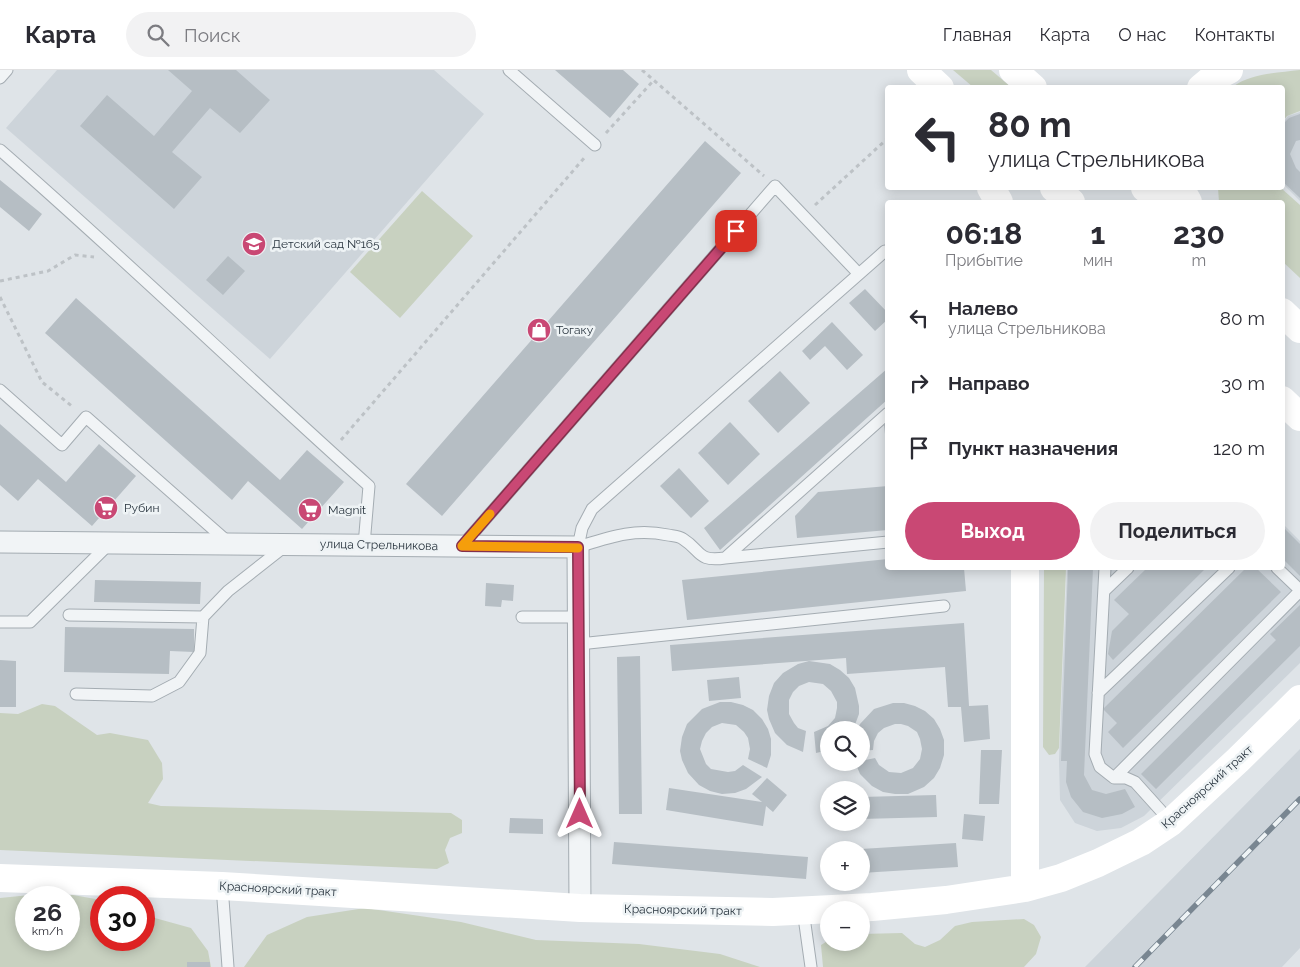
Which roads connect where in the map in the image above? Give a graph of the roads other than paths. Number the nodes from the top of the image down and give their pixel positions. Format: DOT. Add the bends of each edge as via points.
graph roads {
  1 [pos="7,70"];
  2 [pos="509,70"];
  3 [pos="913,70"];
  4 [pos="920,70"];
  5 [pos="1013,70"];
  6 [pos="1230,70"];
  7 [pos="0,78"];
  8 [pos="924,85"];
  9 [pos="937,85"];
  10 [pos="1029,85"];
  11 [pos="1205,85"];
  12 [pos="595,145"];
  13 [pos="0,150"];
  14 [pos="1056,190"];
  15 [pos="1147,190"];
  16 [pos="1069,200"];
  17 [pos="1160,200"];
  18 [pos="885,251"];
  19 [pos="858,274"];
  20 [pos="1285,315"];
  21 [pos="1300,328"];
  22 [pos="0,390"];
  23 [pos="1285,403"];
  24 [pos="885,416"];
  25 [pos="1300,416"];
  26 [pos="1,541"];
  27 [pos="885,542"];
  28 [pos="110,543"];
  29 [pos="231,544"];
  30 [pos="288,544"];
  31 [pos="364,545"];
  32 [pos="462,546"];
  33 [pos="578,547"];
  34 [pos="725,558"];
  35 [pos="1025,570"];
  36 [pos="1105,570"];
  37 [pos="1126,570"];
  38 [pos="1226,570"];
  39 [pos="1279,570"];
  40 [pos="1104,591"];
  41 [pos="1300,591"];
  42 [pos="944,606"];
  43 [pos="69,615"];
  44 [pos="522,617"];
  45 [pos="578,617"];
  46 [pos="203,618"];
  47 [pos="0,622"];
  48 [pos="578,644"];
  49 [pos="1098,693"];
  50 [pos="76,694"];
  51 [pos="1300,699"];
  52 [pos="1114,778"];
  53 [pos="1170,822"];
  54 [pos="0,878"];
  55 [pos="222,886"];
  56 [pos="1025,888"];
  57 [pos="580,908"];
  58 [pos="803,910"];
  59 [pos="228,967"];
  60 [pos="811,967"];
  1 -- 7 [label="lane"];
  2 -- 12 [label="lane"];
  3 -- 8 [label="main road"];
  4 -- 9 [label="main road"];
  5 -- 10 [label="main road"];
  6 -- 11 [label="main road"];
  13 -- 31 [label="lane" via="369,486"];
  14 -- 16 [label="main road"];
  15 -- 17 [label="main road"];
  18 -- 19 [label="lane"];
  19 -- 32 [label="lane" via="775,186"];
  19 -- 33 [label="lane" via="592,509 582,528"];
  20 -- 21 [label="main road"];
  22 -- 29 [label="lane" via="62,445 86,417"];
  23 -- 25 [label="main road"];
  24 -- 34 [label="lane"];
  26 -- 28 [label="street, улица Стрельникова"];
  27 -- 34 [label="lane"];
  28 -- 29 [label="street, улица Стрельникова"];
  28 -- 47 [label="lane" via="30,622"];
  29 -- 30 [label="street, улица Стрельникова"];
  30 -- 31 [label="street, улица Стрельникова"];
  30 -- 46 [label="lane" via="228,591"];
  31 -- 32 [label="street, улица Стрельникова"];
  32 -- 33 [label="street, улица Стрельникова"];
  33 -- 34 [label="lane" via="618,534 655,532 682,538 697,553 711,560"];
  33 -- 45 [label="street"];
  35 -- 56 [label="main road"];
  36 -- 40 [label="lane"];
  37 -- 40 [label="lane"];
  38 -- 49 [label="lane"];
  39 -- 41 [label="lane"];
  40 -- 49 [label="lane"];
  41 -- 52 [label="lane"];
  42 -- 48 [label="lane"];
  43 -- 46 [label="lane"];
  44 -- 45 [label="lane"];
  45 -- 48 [label="street"];
  46 -- 50 [label="lane" via="200,653 179,682 152,696"];
  48 -- 57 [label="street"];
  49 -- 52 [label="lane" via="1095,754 1100,767"];
  51 -- 53 [label="main road, Красноярский тракт"];
  52 -- 53 [label="lane" via="1135,782"];
  53 -- 56 [label="main road, Красноярский тракт" via="1142,842 1098,863"];
  54 -- 55 [label="main road, Красноярский тракт"];
  55 -- 57 [label="main road, Красноярский тракт"];
  55 -- 59 [label="lane"];
  56 -- 58 [label="main road, Красноярский тракт" via="946,900"];
  57 -- 58 [label="main road, Красноярский тракт"];
  58 -- 60 [label="lane"];
}
